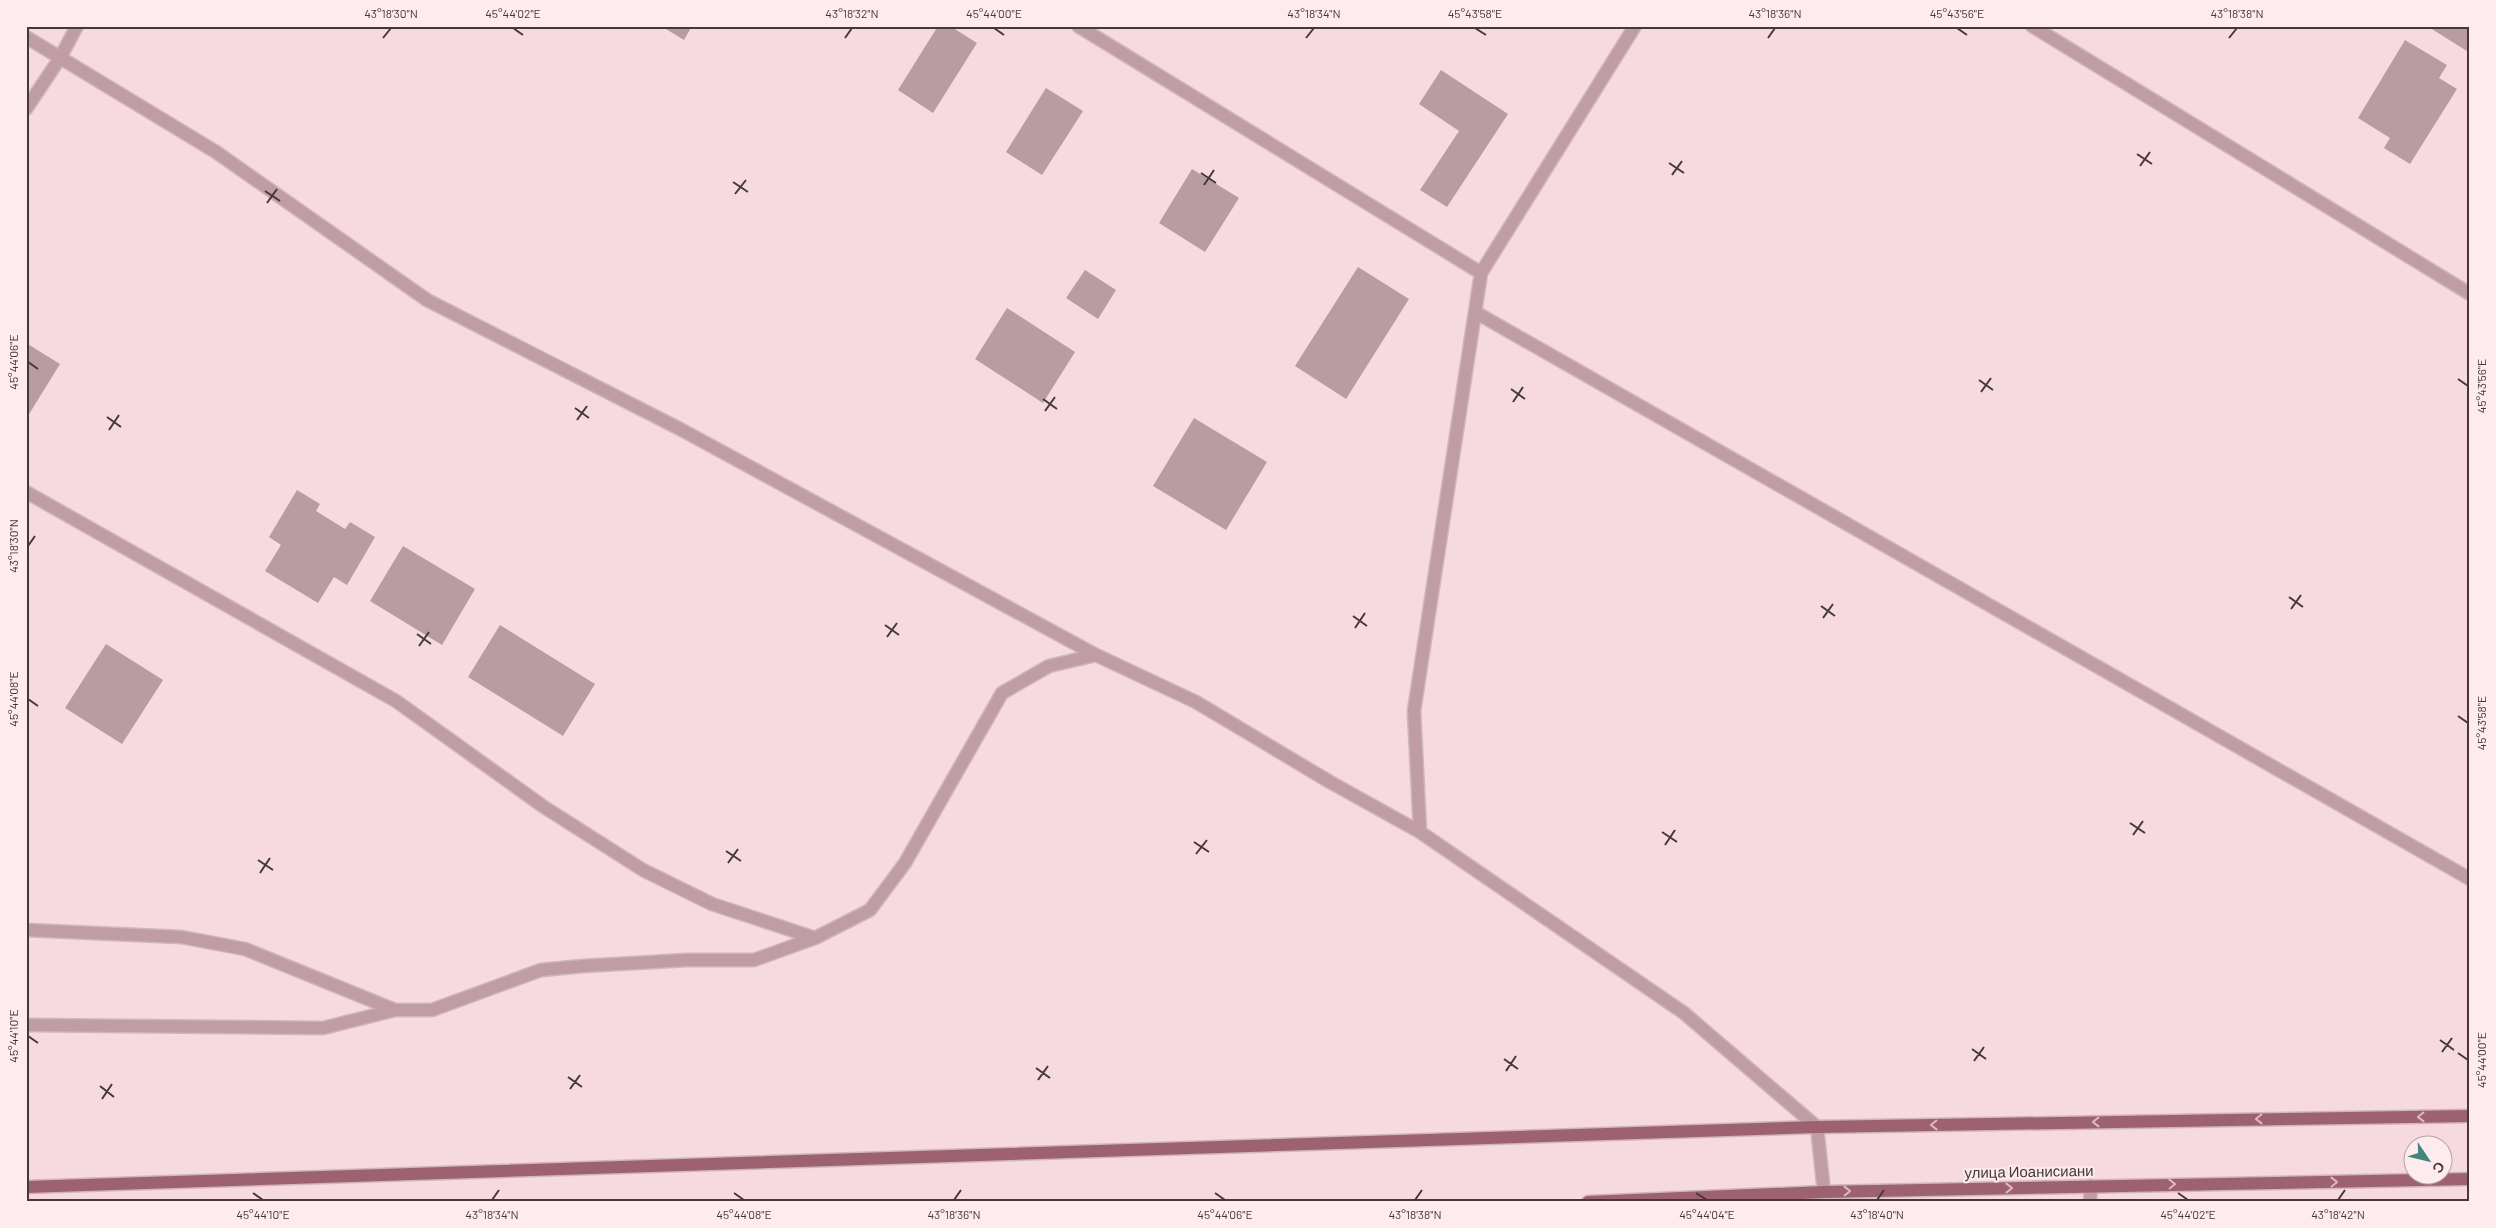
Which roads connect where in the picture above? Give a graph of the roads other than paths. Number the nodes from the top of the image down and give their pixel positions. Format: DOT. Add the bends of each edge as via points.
graph roads {
  1 [pos="77,26"];
  2 [pos="1078,26"];
  3 [pos="1634,26"];
  4 [pos="2032,26"];
  5 [pos="26,37"];
  6 [pos="60,58"];
  7 [pos="26,109"];
  8 [pos="1480,273"];
  9 [pos="2470,294"];
  10 [pos="1475,312"];
  11 [pos="26,492"];
  12 [pos="1096,655"];
  13 [pos="1420,832"];
  14 [pos="2470,879"];
  15 [pos="26,930"];
  16 [pos="816,938"];
  17 [pos="395,1010"];
  18 [pos="26,1025"];
  19 [pos="2470,1116"];
  20 [pos="1817,1127"];
  21 [pos="2470,1179"];
  22 [pos="2091,1186"];
  23 [pos="26,1188"];
  24 [pos="1824,1192"];
  25 [pos="1588,1202"];
  26 [pos="2090,1202"];
  1 -- 6 [label="street"];
  2 -- 8 [label="street"];
  3 -- 8 [label="street"];
  4 -- 9 [label="street"];
  5 -- 6 [label="street"];
  6 -- 7 [label="street"];
  6 -- 12 [label="street" via="216,152 427,300 680,429"];
  8 -- 10 [label="street"];
  10 -- 13 [label="street" via="1414,711"];
  10 -- 14 [label="street"];
  11 -- 16 [label="street" via="396,701 544,808 643,870 712,904"];
  12 -- 13 [label="street" via="1196,702"];
  12 -- 16 [label="street" via="1049,666 1002,693 905,862 870,910"];
  13 -- 20 [label="street" via="1684,1013"];
  15 -- 17 [label="street" via="181,937 245,950"];
  16 -- 17 [label="street" via="754,960 658,962 541,970 432,1010"];
  17 -- 18 [label="street" via="323,1028"];
  19 -- 20 [label="main road, one-way"];
  20 -- 23 [label="main road"];
  20 -- 24 [label="street"];
  22 -- 21 [label="main road, улица Иоанисиани, one-way"];
  24 -- 22 [label="main road, улица Иоанисиани, one-way"];
  22 -- 26 [label="street"];
  24 -- 25 [label="main road, улица Иоанисиани"];
}
